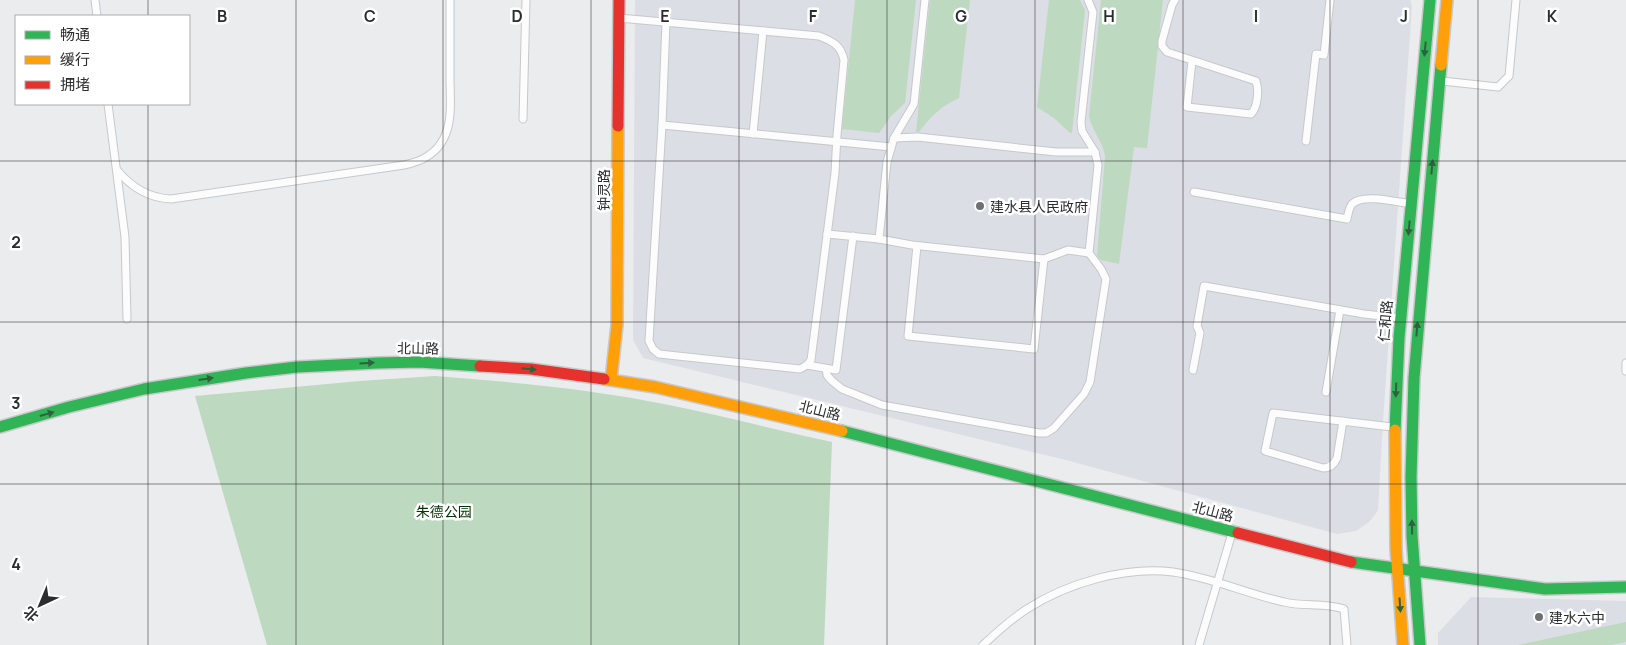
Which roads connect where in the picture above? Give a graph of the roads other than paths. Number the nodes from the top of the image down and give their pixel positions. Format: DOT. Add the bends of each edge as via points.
graph roads {
  1 [pos="95,0"];
  2 [pos="450,0"];
  3 [pos="526,0"];
  4 [pos="618,0"];
  5 [pos="925,0"];
  6 [pos="1088,0"];
  7 [pos="1174,0"];
  8 [pos="1330,0"];
  9 [pos="1430,0"];
  10 [pos="1447,0"];
  11 [pos="1516,0"];
  12 [pos="97,15"];
  13 [pos="618,18"];
  14 [pos="666,22"];
  15 [pos="762,31"];
  16 [pos="1192,61"];
  17 [pos="1440,81"];
  18 [pos="108,105"];
  19 [pos="523,119"];
  20 [pos="662,125"];
  21 [pos="753,134"];
  22 [pos="894,138"];
  23 [pos="1306,141"];
  24 [pos="836,142"];
  25 [pos="891,147"];
  26 [pos="1095,152"];
  27 [pos="116,170"];
  28 [pos="1194,192"];
  29 [pos="1411,204"];
  30 [pos="827,234"];
  31 [pos="852,236"];
  32 [pos="879,239"];
  33 [pos="918,246"];
  34 [pos="1089,253"];
  35 [pos="1044,259"];
  36 [pos="1340,310"];
  37 [pos="1400,318"];
  38 [pos="127,319"];
  39 [pos="1626,363"];
  40 [pos="807,365"];
  41 [pos="608,367"];
  42 [pos="624,369"];
  43 [pos="826,369"];
  44 [pos="1193,370"];
  45 [pos="1626,371"];
  46 [pos="610,380"];
  47 [pos="1326,392"];
  48 [pos="1343,422"];
  49 [pos="0,427"];
  50 [pos="1395,427"];
  51 [pos="1232,531"];
  52 [pos="1392,556"];
  53 [pos="1419,560"];
  54 [pos="1397,569"];
  55 [pos="1415,572"];
  56 [pos="1217,583"];
  57 [pos="1626,587"];
  58 [pos="983,645"];
  59 [pos="1199,645"];
  60 [pos="1347,645"];
  61 [pos="1403,645"];
  62 [pos="1420,645"];
  1 -- 12 [label="lane"];
  2 -- 27 [label="lane" via="450,119 440,145 420,161 171,200 148,195"];
  3 -- 19 [label="lane"];
  4 -- 13 [label="street, 钟灵路"];
  5 -- 22 [label="lane" via="914,104"];
  6 -- 26 [label="lane" via="1093,12 1081,122"];
  7 -- 16 [label="lane" via="1162,46 1167,52"];
  8 -- 23 [label="lane" via="1324,55 1316,54"];
  9 -- 29 [label="street, 仁和路, one-way"];
  10 -- 17 [label="street"];
  11 -- 17 [label="lane" via="1509,76 1505,81 1498,87"];
  13 -- 14 [label="lane"];
  13 -- 41 [label="street, 钟灵路" via="617,318"];
  14 -- 15 [label="lane"];
  14 -- 20 [label="lane"];
  15 -- 21 [label="lane"];
  15 -- 24 [label="lane" via="819,36 833,41 840,48 844,60"];
  16 -- 16 [label="lane" via="1256,82 1254,111 1251,114 1187,107"];
  53 -- 17 [label="street, one-way" via="1411,477 1414,368"];
  18 -- 27 [label="lane"];
  20 -- 21 [label="lane"];
  20 -- 40 [label="lane" via="650,346 659,354 800,369"];
  21 -- 24 [label="lane"];
  22 -- 25 [label="lane"];
  22 -- 26 [label="lane" via="918,137 1056,152"];
  24 -- 25 [label="lane"];
  24 -- 30 [label="lane"];
  25 -- 32 [label="lane"];
  26 -- 34 [label="lane" via="1098,165"];
  27 -- 38 [label="lane" via="125,237"];
  28 -- 29 [label="lane" via="1347,219 1350,207 1366,198"];
  29 -- 37 [label="street, 仁和路, one-way"];
  30 -- 31 [label="lane"];
  30 -- 40 [label="lane" via="811,360"];
  31 -- 32 [label="lane"];
  31 -- 43 [label="lane" via="836,370"];
  32 -- 33 [label="lane"];
  33 -- 35 [label="lane"];
  33 -- 35 [label="lane" via="908,336 1034,349"];
  34 -- 35 [label="lane" via="1068,250"];
  34 -- 43 [label="lane" via="1106,280 1092,375 1084,394 1054,428 1046,432 882,405 842,389 831,380"];
  36 -- 37 [label="lane"];
  36 -- 44 [label="lane" via="1204,286"];
  36 -- 47 [label="lane"];
  37 -- 50 [label="street, 仁和路, one-way"];
  39 -- 45 [label="lane"];
  40 -- 43 [label="lane"];
  41 -- 42 [label="street"];
  41 -- 46 [label="street, 钟灵路"];
  49 -- 46 [label="street, 北山路, one-way" via="144,390 297,367 419,362 530,369"];
  46 -- 51 [label="street, 北山路" via="792,418"];
  48 -- 48 [label="lane" via="1273,413 1265,451 1328,468 1337,458"];
  48 -- 50 [label="lane"];
  50 -- 52 [label="street, 仁和路"];
  51 -- 54 [label="street, 北山路" via="1346,561"];
  51 -- 56 [label="lane"];
  52 -- 53 [label="street"];
  52 -- 54 [label="street, 仁和路"];
  53 -- 55 [label="street"];
  54 -- 55 [label="street, 北山路"];
  54 -- 61 [label="street, 仁和路, one-way"];
  55 -- 57 [label="street, 北山路" via="1545,589"];
  55 -- 62 [label="street"];
  56 -- 58 [label="lane" via="1174,572 1119,573 1029,607"];
  56 -- 59 [label="lane"];
  56 -- 60 [label="lane" via="1285,603 1344,608"];
}
